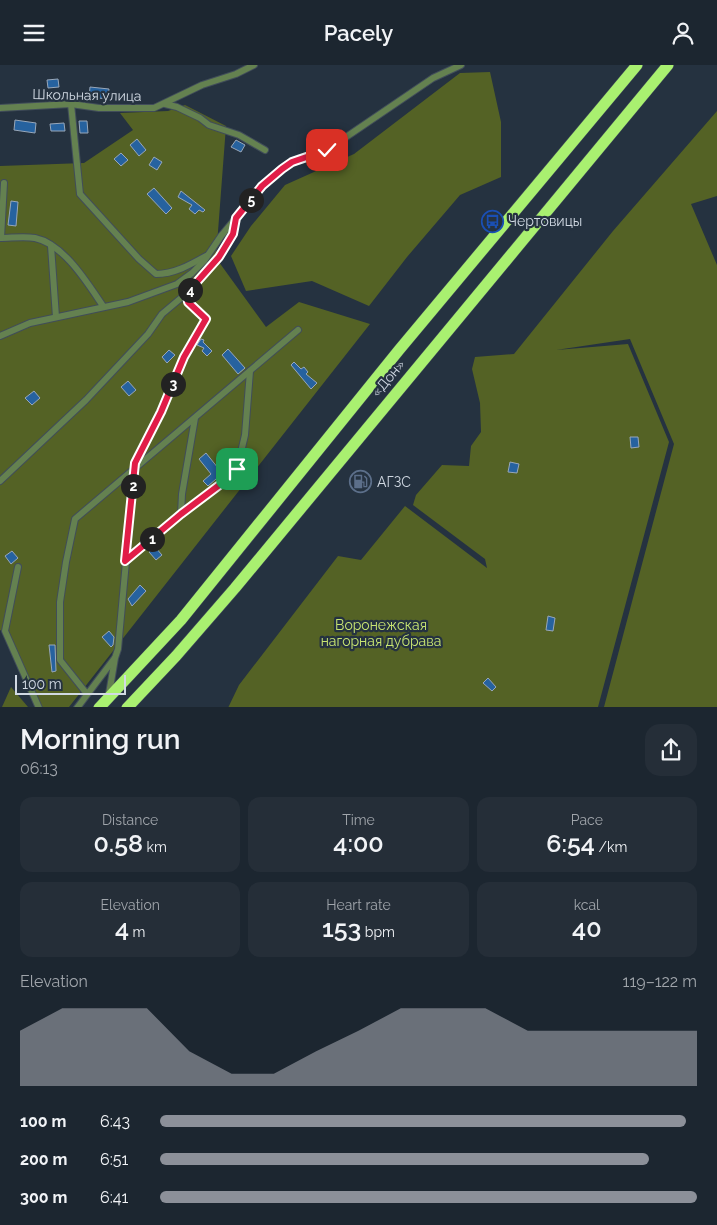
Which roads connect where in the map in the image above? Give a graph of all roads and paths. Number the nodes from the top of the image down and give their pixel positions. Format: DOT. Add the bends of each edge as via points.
graph roads {
  1 [pos="254,65"];
  2 [pos="461,65"];
  3 [pos="637,65"];
  4 [pos="668,65"];
  5 [pos="165,103"];
  6 [pos="71,104"];
  7 [pos="0,108"];
  8 [pos="266,150"];
  9 [pos="4,183"];
  10 [pos="236,218"];
  11 [pos="1,238"];
  12 [pos="51,246"];
  13 [pos="211,252"];
  14 [pos="187,293"];
  15 [pos="103,306"];
  16 [pos="56,317"];
  17 [pos="298,330"];
  18 [pos="0,335"];
  19 [pos="250,371"];
  20 [pos="195,418"];
  21 [pos="134,470"];
  22 [pos="0,481"];
  23 [pos="181,514"];
  24 [pos="125,561"];
  25 [pos="18,567"];
  26 [pos="115,658"];
  27 [pos="87,694"];
  28 [pos="109,697"];
  29 [pos="39,707"];
  30 [pos="77,707"];
  31 [pos="99,707"];
  32 [pos="127,707"];
  1 -- 5 [label="street, Школьная улица"];
  2 -- 10 [label="street" via="433,78 327,150 292,162 262,186"];
  3 -- 28 [label="highway, «Дон»" via="399,350 181,620"];
  4 -- 32 [label="highway, «Дон»" via="247,573 176,657"];
  5 -- 6 [label="street, Школьная улица" via="154,108 137,109"];
  5 -- 8 [label="street"];
  6 -- 7 [label="street, Школьная улица"];
  6 -- 13 [label="street" via="80,194 139,259 156,274 167,274 195,263"];
  9 -- 11 [label="street"];
  10 -- 13 [label="street"];
  10 -- 14 [label="street" via="233,234 219,257"];
  11 -- 12 [label="street" via="36,238"];
  12 -- 15 [label="street" via="74,263"];
  12 -- 16 [label="street"];
  13 -- 15 [label="street" via="177,284 128,302"];
  14 -- 21 [label="street" via="188,302 206,319 184,357"];
  14 -- 22 [label="street" via="162,314 148,334 86,399"];
  15 -- 16 [label="street"];
  16 -- 18 [label="street"];
  17 -- 19 [label="street"];
  19 -- 20 [label="street"];
  19 -- 23 [label="street" via="245,435 237,469"];
  20 -- 21 [label="street"];
  20 -- 23 [label="street"];
  21 -- 24 [label="street"];
  21 -- 27 [label="street" via="75,519 60,602 60,660"];
  23 -- 24 [label="street"];
  24 -- 26 [label="street"];
  25 -- 29 [label="street" via="5,631"];
  26 -- 27 [label="street"];
  26 -- 28 [label="street"];
  27 -- 30 [label="street"];
  28 -- 31 [label="highway, «Дон»"];
}
